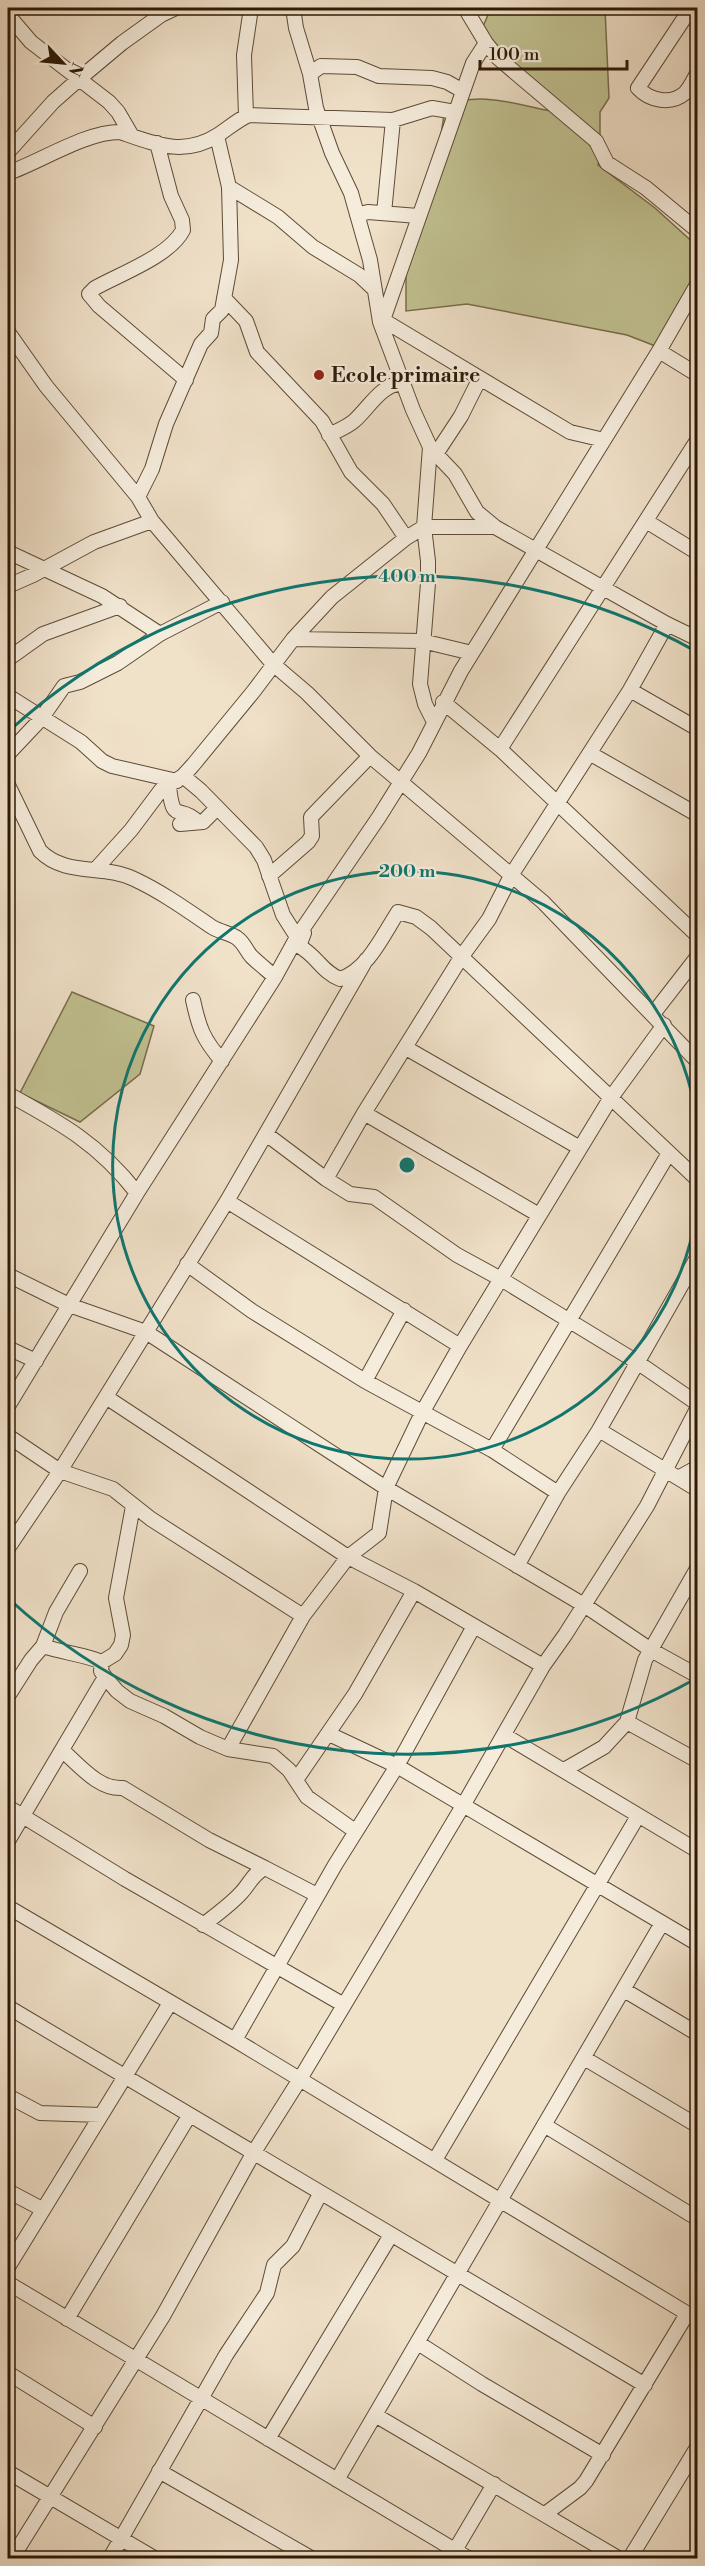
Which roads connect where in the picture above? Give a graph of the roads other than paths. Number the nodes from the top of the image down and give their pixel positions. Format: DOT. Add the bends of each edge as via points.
graph roads {
  1 [pos="176,8"];
  2 [pos="251,8"];
  3 [pos="293,8"];
  4 [pos="465,8"];
  5 [pos="691,8"];
  6 [pos="8,15"];
  7 [pos="13,32"];
  8 [pos="486,43"];
  9 [pos="698,72"];
  10 [pos="310,74"];
  11 [pos="79,79"];
  12 [pos="462,91"];
  13 [pos="455,112"];
  14 [pos="246,116"];
  15 [pos="319,118"];
  16 [pos="393,120"];
  17 [pos="132,136"];
  18 [pos="217,136"];
  19 [pos="156,143"];
  20 [pos="8,152"];
  21 [pos="8,173"];
  22 [pos="229,187"];
  23 [pos="384,213"];
  24 [pos="357,215"];
  25 [pos="418,216"];
  26 [pos="698,231"];
  27 [pos="698,283"];
  28 [pos="375,290"];
  29 [pos="224,298"];
  30 [pos="381,321"];
  31 [pos="8,332"];
  32 [pos="659,351"];
  33 [pos="698,375"];
  34 [pos="480,378"];
  35 [pos="186,380"];
  36 [pos="402,383"];
  37 [pos="329,435"];
  38 [pos="604,440"];
  39 [pos="698,440"];
  40 [pos="433,451"];
  41 [pos="692,462"];
  42 [pos="138,497"];
  43 [pos="152,521"];
  44 [pos="646,521"];
  45 [pos="424,527"];
  46 [pos="495,527"];
  47 [pos="406,538"];
  48 [pos="8,552"];
  49 [pos="537,552"];
  50 [pos="698,553"];
  51 [pos="44,569"];
  52 [pos="8,586"];
  53 [pos="602,586"];
  54 [pos="222,602"];
  55 [pos="120,606"];
  56 [pos="667,624"];
  57 [pos="160,634"];
  58 [pos="293,639"];
  59 [pos="698,639"];
  60 [pos="422,641"];
  61 [pos="472,653"];
  62 [pos="8,659"];
  63 [pos="273,664"];
  64 [pos="630,690"];
  65 [pos="8,696"];
  66 [pos="443,702"];
  67 [pos="41,719"];
  68 [pos="434,722"];
  69 [pos="698,729"];
  70 [pos="500,749"];
  71 [pos="8,754"];
  72 [pos="591,754"];
  73 [pos="370,756"];
  74 [pos="176,781"];
  75 [pos="400,782"];
  76 [pos="8,785"];
  77 [pos="558,803"];
  78 [pos="217,807"];
  79 [pos="698,815"];
  80 [pos="198,822"];
  81 [pos="180,824"];
  82 [pos="95,870"];
  83 [pos="512,874"];
  84 [pos="269,876"];
  85 [pos="309,921"];
  86 [pos="698,936"];
  87 [pos="297,937"];
  88 [pos="462,956"];
  89 [pos="698,956"];
  90 [pos="366,960"];
  91 [pos="275,977"];
  92 [pos="193,1000"];
  93 [pos="653,1014"];
  94 [pos="664,1025"];
  95 [pos="406,1048"];
  96 [pos="222,1061"];
  97 [pos="698,1062"];
  98 [pos="8,1094"];
  99 [pos="610,1099"];
  100 [pos="364,1113"];
  101 [pos="266,1134"];
  102 [pos="580,1148"];
  103 [pos="669,1153"];
  104 [pos="326,1179"];
  105 [pos="698,1180"];
  106 [pos="137,1193"];
  107 [pos="227,1201"];
  108 [pos="539,1215"];
  109 [pos="698,1256"];
  110 [pos="187,1264"];
  111 [pos="8,1275"];
  112 [pos="501,1279"];
  113 [pos="69,1305"];
  114 [pos="404,1310"];
  115 [pos="569,1321"];
  116 [pos="146,1332"];
  117 [pos="460,1346"];
  118 [pos="8,1348"];
  119 [pos="36,1361"];
  120 [pos="637,1362"];
  121 [pos="365,1381"];
  122 [pos="106,1397"];
  123 [pos="8,1406"];
  124 [pos="698,1406"];
  125 [pos="422,1413"];
  126 [pos="599,1430"];
  127 [pos="8,1436"];
  128 [pos="492,1450"];
  129 [pos="698,1467"];
  130 [pos="664,1470"];
  131 [pos="60,1471"];
  132 [pos="678,1478"];
  133 [pos="386,1488"];
  134 [pos="698,1490"];
  135 [pos="558,1493"];
  136 [pos="133,1506"];
  137 [pos="8,1548"];
  138 [pos="348,1557"];
  139 [pos="517,1566"];
  140 [pos="80,1572"];
  141 [pos="696,1575"];
  142 [pos="414,1591"];
  143 [pos="584,1605"];
  144 [pos="303,1616"];
  145 [pos="474,1626"];
  146 [pos="43,1646"];
  147 [pos="651,1650"];
  148 [pos="102,1662"];
  149 [pos="543,1666"];
  150 [pos="698,1676"];
  151 [pos="105,1677"];
  152 [pos="8,1696"];
  153 [pos="627,1722"];
  154 [pos="329,1734"];
  155 [pos="504,1735"];
  156 [pos="228,1749"];
  157 [pos="62,1750"];
  158 [pos="698,1761"];
  159 [pos="397,1766"];
  160 [pos="564,1770"];
  161 [pos="296,1780"];
  162 [pos="464,1804"];
  163 [pos="8,1806"];
  164 [pos="23,1816"];
  165 [pos="638,1816"];
  166 [pos="356,1831"];
  167 [pos="8,1841"];
  168 [pos="698,1851"];
  169 [pos="264,1868"];
  170 [pos="597,1883"];
  171 [pos="317,1895"];
  172 [pos="8,1907"];
  173 [pos="662,1923"];
  174 [pos="203,1925"];
  175 [pos="698,1944"];
  176 [pos="277,1968"];
  177 [pos="624,1990"];
  178 [pos="170,2003"];
  179 [pos="344,2005"];
  180 [pos="8,2007"];
  181 [pos="698,2034"];
  182 [pos="235,2040"];
  183 [pos="584,2058"];
  184 [pos="126,2077"];
  185 [pos="300,2079"];
  186 [pos="8,2096"];
  187 [pos="101,2115"];
  188 [pos="189,2116"];
  189 [pos="544,2126"];
  190 [pos="698,2126"];
  191 [pos="254,2152"];
  192 [pos="435,2160"];
  193 [pos="8,2191"];
  194 [pos="320,2193"];
  195 [pos="499,2198"];
  196 [pos="42,2209"];
  197 [pos="698,2219"];
  198 [pos="391,2235"];
  199 [pos="8,2267"];
  200 [pos="457,2275"];
  201 [pos="9,2290"];
  202 [pos="692,2317"];
  203 [pos="67,2319"];
  204 [pos="418,2343"];
  205 [pos="135,2360"];
  206 [pos="8,2373"];
  207 [pos="645,2385"];
  208 [pos="201,2399"];
  209 [pos="375,2415"];
  210 [pos="95,2427"];
  211 [pos="268,2439"];
  212 [pos="698,2446"];
  213 [pos="603,2455"];
  214 [pos="8,2472"];
  215 [pos="159,2472"];
  216 [pos="337,2480"];
  217 [pos="494,2484"];
  218 [pos="49,2498"];
  219 [pos="544,2514"];
  220 [pos="122,2538"];
  221 [pos="452,2555"];
  222 [pos="12,2559"];
  223 [pos="110,2559"];
  224 [pos="154,2559"];
  225 [pos="311,2559"];
  226 [pos="468,2559"];
  227 [pos="618,2559"];
  228 [pos="630,2559"];
  1 -- 11 [label="street" via="122,43"];
  2 -- 14 [label="street" via="244,55"];
  3 -- 10 [label="street"];
  4 -- 8 [label="street"];
  5 -- 9 [label="street" via="638,88 665,101 686,91"];
  6 -- 7 [label="street"];
  7 -- 11 [label="street"];
  8 -- 12 [label="street"];
  8 -- 26 [label="street" via="506,66 596,141 607,163"];
  10 -- 12 [label="street" via="321,66 357,67 379,76 432,78"];
  10 -- 15 [label="street"];
  11 -- 17 [label="street" via="114,107"];
  11 -- 20 [label="street"];
  12 -- 13 [label="street"];
  13 -- 16 [label="street" via="432,108"];
  13 -- 25 [label="street"];
  14 -- 15 [label="street"];
  14 -- 18 [label="street"];
  15 -- 16 [label="street"];
  15 -- 24 [label="street"];
  16 -- 23 [label="street"];
  17 -- 19 [label="street"];
  17 -- 21 [label="street" via="120,132 98,134"];
  18 -- 19 [label="street" via="188,148"];
  18 -- 22 [label="street"];
  19 -- 35 [label="street" via="183,230 156,255 89,294"];
  22 -- 28 [label="street" via="278,217"];
  22 -- 29 [label="street" via="231,260"];
  23 -- 24 [label="street"];
  23 -- 25 [label="street"];
  24 -- 28 [label="street"];
  25 -- 30 [label="street"];
  27 -- 32 [label="street"];
  28 -- 30 [label="street"];
  29 -- 35 [label="street" via="222,310 213,319 211,333 201,344"];
  29 -- 37 [label="street" via="246,321 257,352 322,421"];
  30 -- 34 [label="street"];
  30 -- 36 [label="street"];
  31 -- 42 [label="street" via="46,386"];
  32 -- 33 [label="street"];
  32 -- 38 [label="street"];
  34 -- 38 [label="street" via="570,432"];
  34 -- 40 [label="street" via="461,416"];
  35 -- 42 [label="street"];
  36 -- 37 [label="street" via="379,395 354,421"];
  36 -- 40 [label="street"];
  37 -- 47 [label="street" via="351,471 383,504"];
  38 -- 49 [label="street"];
  39 -- 41 [label="street"];
  40 -- 45 [label="street"];
  40 -- 46 [label="street" via="455,474 477,512"];
  41 -- 44 [label="street"];
  42 -- 43 [label="street"];
  43 -- 51 [label="street" via="94,542"];
  43 -- 54 [label="street"];
  44 -- 50 [label="street"];
  44 -- 53 [label="street"];
  45 -- 46 [label="street"];
  45 -- 47 [label="street"];
  45 -- 60 [label="street" via="428,561"];
  46 -- 49 [label="street"];
  47 -- 58 [label="street" via="332,597"];
  48 -- 51 [label="street"];
  49 -- 53 [label="street"];
  49 -- 61 [label="street"];
  51 -- 52 [label="street"];
  51 -- 55 [label="street"];
  53 -- 56 [label="street"];
  53 -- 70 [label="street"];
  54 -- 57 [label="street"];
  54 -- 63 [label="street"];
  55 -- 57 [label="street"];
  55 -- 62 [label="street" via="43,634"];
  56 -- 59 [label="street"];
  56 -- 64 [label="street"];
  57 -- 67 [label="street" via="118,663 64,686"];
  58 -- 60 [label="street"];
  58 -- 63 [label="street"];
  60 -- 61 [label="street"];
  60 -- 68 [label="street" via="420,684"];
  61 -- 66 [label="street"];
  63 -- 73 [label="street"];
  63 -- 74 [label="street"];
  64 -- 69 [label="street"];
  64 -- 72 [label="street"];
  65 -- 67 [label="street"];
  66 -- 68 [label="street"];
  66 -- 70 [label="street"];
  67 -- 71 [label="street"];
  67 -- 74 [label="street" via="112,766"];
  68 -- 75 [label="street"];
  70 -- 77 [label="street"];
  72 -- 77 [label="street"];
  72 -- 79 [label="street"];
  73 -- 75 [label="street"];
  73 -- 84 [label="street" via="311,817 312,836 308,842"];
  74 -- 78 [label="street"];
  74 -- 80 [label="street" via="171,805 178,814"];
  74 -- 82 [label="street" via="161,790 132,830"];
  75 -- 83 [label="street"];
  75 -- 85 [label="street"];
  76 -- 82 [label="street" via="40,851 48,859 60,865"];
  77 -- 83 [label="street"];
  77 -- 86 [label="street"];
  78 -- 80 [label="street" via="203,822"];
  78 -- 84 [label="street" via="256,848"];
  80 -- 81 [label="street"];
  82 -- 91 [label="street" via="131,877 217,930 237,938"];
  83 -- 88 [label="street" via="489,919"];
  83 -- 93 [label="street"];
  84 -- 87 [label="street" via="283,915"];
  85 -- 87 [label="street"];
  85 -- 90 [label="street" via="299,946 312,953 325,971 340,979"];
  87 -- 91 [label="street"];
  88 -- 90 [label="street" via="416,917 398,912"];
  88 -- 95 [label="street"];
  88 -- 99 [label="street"];
  89 -- 93 [label="street"];
  90 -- 101 [label="street"];
  91 -- 96 [label="street"];
  92 -- 96 [label="street" via="200,1032"];
  93 -- 94 [label="street"];
  94 -- 97 [label="street"];
  94 -- 99 [label="street"];
  95 -- 100 [label="street"];
  95 -- 102 [label="street"];
  96 -- 106 [label="street"];
  98 -- 106 [label="street" via="80,1136 122,1173"];
  99 -- 102 [label="street"];
  99 -- 103 [label="street"];
  100 -- 104 [label="street"];
  100 -- 108 [label="street"];
  101 -- 104 [label="street"];
  101 -- 107 [label="street"];
  102 -- 108 [label="street"];
  103 -- 105 [label="street"];
  103 -- 115 [label="street"];
  104 -- 112 [label="street" via="350,1194 374,1197 457,1256"];
  106 -- 113 [label="street"];
  107 -- 110 [label="street"];
  107 -- 114 [label="street"];
  108 -- 112 [label="street"];
  109 -- 120 [label="street"];
  110 -- 116 [label="street"];
  110 -- 121 [label="street" via="252,1311"];
  111 -- 113 [label="street"];
  112 -- 115 [label="street"];
  112 -- 117 [label="street"];
  113 -- 116 [label="street"];
  113 -- 119 [label="street"];
  114 -- 117 [label="street"];
  114 -- 121 [label="street"];
  115 -- 120 [label="street"];
  115 -- 128 [label="street"];
  116 -- 122 [label="street"];
  116 -- 133 [label="street"];
  117 -- 125 [label="street"];
  118 -- 119 [label="street"];
  119 -- 123 [label="street"];
  120 -- 124 [label="street"];
  120 -- 126 [label="street"];
  121 -- 125 [label="street"];
  122 -- 131 [label="street"];
  122 -- 138 [label="street"];
  124 -- 130 [label="street"];
  125 -- 128 [label="street"];
  125 -- 133 [label="street"];
  126 -- 130 [label="street"];
  126 -- 135 [label="street"];
  127 -- 131 [label="street"];
  128 -- 135 [label="street"];
  129 -- 132 [label="street"];
  130 -- 132 [label="street"];
  130 -- 143 [label="street" via="647,1506"];
  131 -- 136 [label="street" via="113,1489"];
  131 -- 137 [label="street"];
  132 -- 134 [label="street"];
  133 -- 138 [label="street" via="379,1533"];
  133 -- 139 [label="street"];
  135 -- 139 [label="street"];
  136 -- 144 [label="street"];
  136 -- 148 [label="street" via="116,1598 123,1635 116,1654"];
  138 -- 142 [label="street"];
  138 -- 144 [label="street"];
  139 -- 143 [label="street"];
  140 -- 146 [label="street" via="56,1612"];
  141 -- 147 [label="street"];
  142 -- 145 [label="street"];
  142 -- 154 [label="street"];
  143 -- 147 [label="street"];
  143 -- 149 [label="street"];
  144 -- 156 [label="street"];
  145 -- 149 [label="street"];
  145 -- 159 [label="street"];
  146 -- 148 [label="street"];
  146 -- 152 [label="street"];
  147 -- 150 [label="street"];
  147 -- 153 [label="street"];
  148 -- 151 [label="street"];
  149 -- 155 [label="street"];
  151 -- 156 [label="street" via="130,1701"];
  151 -- 157 [label="street"];
  153 -- 158 [label="street"];
  153 -- 160 [label="street" via="604,1747"];
  154 -- 159 [label="street"];
  154 -- 161 [label="street"];
  155 -- 160 [label="street"];
  155 -- 162 [label="street"];
  156 -- 161 [label="street" via="273,1756"];
  157 -- 164 [label="street"];
  157 -- 169 [label="street" via="111,1789 123,1788"];
  159 -- 162 [label="street"];
  159 -- 166 [label="street"];
  160 -- 165 [label="street"];
  161 -- 166 [label="street" via="307,1797"];
  162 -- 170 [label="street"];
  162 -- 179 [label="street"];
  163 -- 164 [label="street"];
  164 -- 167 [label="street"];
  164 -- 174 [label="street"];
  165 -- 168 [label="street"];
  165 -- 170 [label="street"];
  166 -- 171 [label="street"];
  169 -- 171 [label="street"];
  169 -- 174 [label="street" via="241,1894"];
  170 -- 173 [label="street"];
  170 -- 192 [label="street"];
  171 -- 176 [label="street"];
  172 -- 178 [label="street"];
  173 -- 175 [label="street"];
  173 -- 177 [label="street"];
  174 -- 176 [label="street"];
  176 -- 179 [label="street"];
  176 -- 182 [label="street"];
  177 -- 181 [label="street"];
  177 -- 183 [label="street"];
  178 -- 182 [label="street"];
  178 -- 184 [label="street"];
  179 -- 185 [label="street"];
  180 -- 184 [label="street"];
  182 -- 185 [label="street"];
  183 -- 189 [label="street"];
  183 -- 190 [label="street"];
  184 -- 187 [label="street"];
  184 -- 188 [label="street"];
  185 -- 191 [label="street"];
  185 -- 192 [label="street"];
  186 -- 187 [label="street" via="40,2113"];
  187 -- 196 [label="street"];
  188 -- 191 [label="street"];
  188 -- 203 [label="street"];
  189 -- 195 [label="street"];
  189 -- 197 [label="street"];
  191 -- 194 [label="street"];
  191 -- 205 [label="street"];
  192 -- 195 [label="street"];
  193 -- 196 [label="street"];
  194 -- 198 [label="street"];
  194 -- 208 [label="street" via="293,2246 274,2265 267,2293"];
  195 -- 200 [label="street"];
  195 -- 202 [label="street"];
  196 -- 199 [label="street"];
  198 -- 200 [label="street"];
  198 -- 211 [label="street"];
  200 -- 204 [label="street"];
  200 -- 207 [label="street"];
  201 -- 203 [label="street"];
  202 -- 207 [label="street"];
  203 -- 205 [label="street"];
  204 -- 209 [label="street"];
  204 -- 213 [label="street"];
  205 -- 208 [label="street"];
  205 -- 210 [label="street"];
  206 -- 210 [label="street"];
  207 -- 213 [label="street"];
  208 -- 211 [label="street"];
  208 -- 215 [label="street"];
  209 -- 216 [label="street"];
  209 -- 217 [label="street"];
  210 -- 218 [label="street"];
  211 -- 216 [label="street"];
  212 -- 228 [label="street"];
  213 -- 219 [label="street" via="580,2488"];
  214 -- 218 [label="street"];
  215 -- 220 [label="street"];
  215 -- 225 [label="street"];
  216 -- 221 [label="street"];
  217 -- 219 [label="street"];
  217 -- 221 [label="street"];
  218 -- 220 [label="street"];
  218 -- 222 [label="street"];
  219 -- 227 [label="street"];
  220 -- 223 [label="street"];
  220 -- 224 [label="street"];
  221 -- 226 [label="street"];
}
